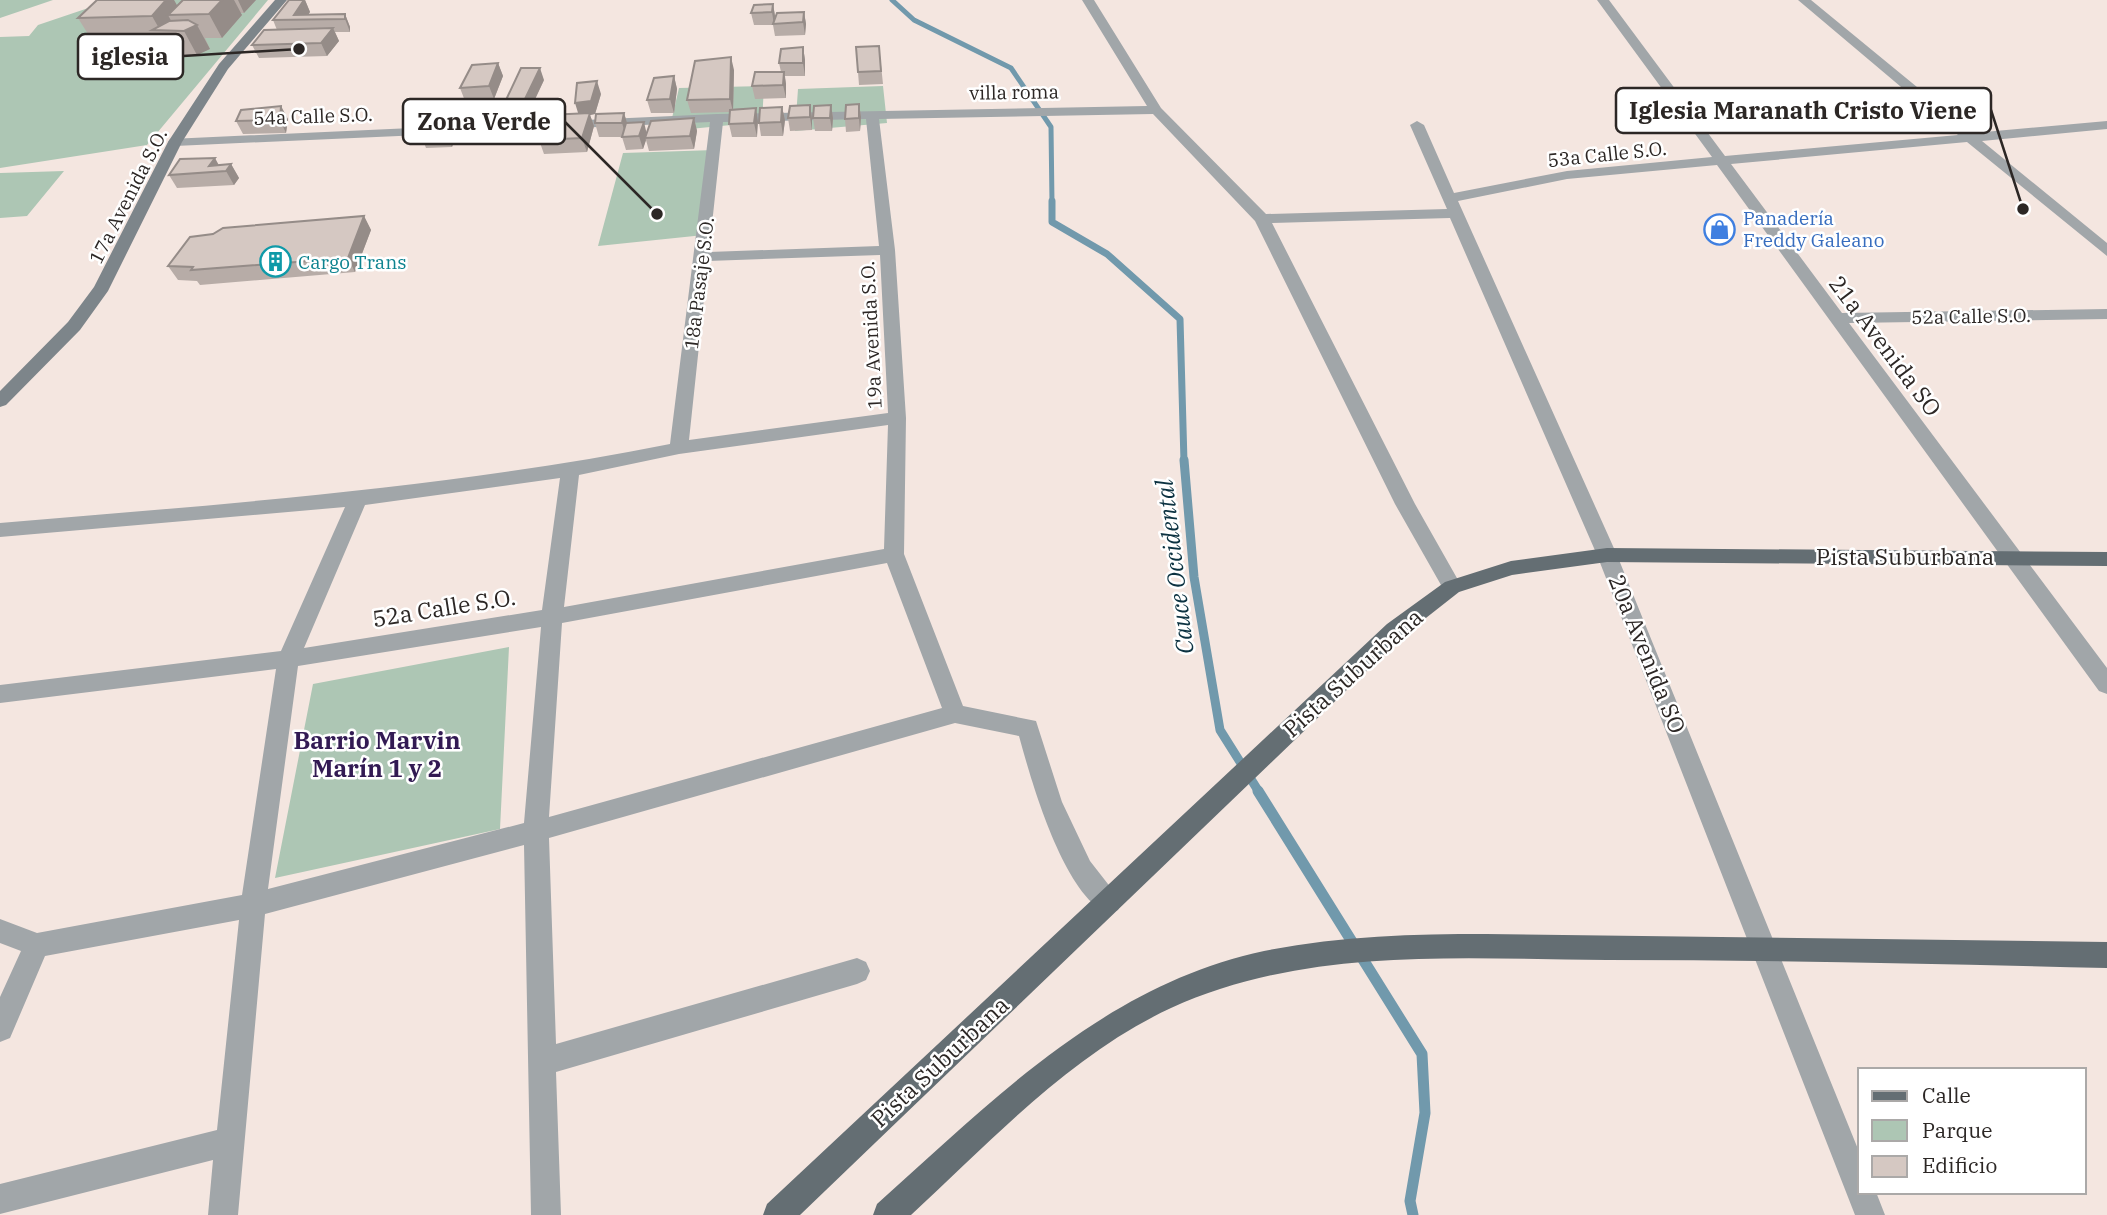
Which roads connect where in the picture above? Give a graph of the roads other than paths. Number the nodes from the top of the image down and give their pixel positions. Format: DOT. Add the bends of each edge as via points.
graph roads {
  1 [pos="281,0"];
  2 [pos="1088,0"];
  3 [pos="1602,0"];
  4 [pos="1804,0"];
  5 [pos="1156,110"];
  6 [pos="872,115"];
  7 [pos="717,118"];
  8 [pos="1417,125"];
  9 [pos="2107,125"];
  10 [pos="1976,139"];
  11 [pos="175,142"];
  12 [pos="1721,161"];
  13 [pos="1451,206"];
  14 [pos="1262,219"];
  15 [pos="887,250"];
  16 [pos="2107,251"];
  17 [pos="702,257"];
  18 [pos="2107,314"];
  19 [pos="1835,317"];
  20 [pos="0,401"];
  21 [pos="897,418"];
  22 [pos="679,448"];
  23 [pos="570,470"];
  24 [pos="358,499"];
  25 [pos="0,530"];
  26 [pos="894,554"];
  27 [pos="1607,555"];
  28 [pos="2015,558"];
  29 [pos="2107,559"];
  30 [pos="1452,587"];
  31 [pos="552,617"];
  32 [pos="288,659"];
  33 [pos="2107,685"];
  34 [pos="0,694"];
  35 [pos="954,714"];
  36 [pos="536,831"];
  37 [pos="1110,902"];
  38 [pos="253,905"];
  39 [pos="0,931"];
  40 [pos="37,945"];
  41 [pos="1765,947"];
  42 [pos="2107,955"];
  43 [pos="857,971"];
  44 [pos="0,1028"];
  45 [pos="543,1062"];
  46 [pos="230,1141"];
  47 [pos="1858,1184"];
  48 [pos="1862,1194"];
  49 [pos="0,1199"];
  50 [pos="223,1215"];
  51 [pos="546,1215"];
  52 [pos="778,1215"];
  53 [pos="888,1215"];
  54 [pos="1870,1215"];
  1 -- 11 [label="street, 17a Avenida S.O." via="223,68"];
  2 -- 5 [label="street"];
  3 -- 12 [label="street, 21a Avenida SO"];
  4 -- 10 [label="street"];
  5 -- 6 [label="street, villa roma"];
  5 -- 14 [label="street"];
  6 -- 7 [label="street, 54a Calle S.O."];
  6 -- 15 [label="street, 19a Avenida S.O."];
  7 -- 11 [label="street, 54a Calle S.O."];
  7 -- 17 [label="street, 18a Pasaje S.O."];
  8 -- 13 [label="street, 20a Avenida SO"];
  9 -- 10 [label="street, 53a Calle S.O."];
  10 -- 12 [label="street, 53a Calle S.O."];
  10 -- 16 [label="street"];
  11 -- 20 [label="street, 17a Avenida S.O." via="102,288 74,326"];
  12 -- 13 [label="street, 53a Calle S.O." via="1567,176"];
  12 -- 19 [label="street, 21a Avenida SO"];
  13 -- 14 [label="street, 53a Calle S.O."];
  13 -- 27 [label="street, 20a Avenida SO"];
  14 -- 30 [label="street" via="1405,504"];
  15 -- 17 [label="street"];
  15 -- 21 [label="street, 19a Avenida S.O."];
  17 -- 22 [label="street, 18a Pasaje S.O."];
  18 -- 19 [label="street, 52a Calle S.O."];
  19 -- 28 [label="street, 21a Avenida SO"];
  21 -- 22 [label="street"];
  21 -- 26 [label="street, 19a Avenida S.O."];
  22 -- 23 [label="street"];
  23 -- 24 [label="street"];
  23 -- 31 [label="street"];
  24 -- 25 [label="street"];
  24 -- 32 [label="street"];
  26 -- 31 [label="street, 52a Calle S.O."];
  26 -- 35 [label="street"];
  27 -- 28 [label="main road, Pista Suburbana"];
  27 -- 30 [label="main road, Pista Suburbana" via="1511,568"];
  27 -- 41 [label="street, 20a Avenida SO"];
  28 -- 29 [label="main road, Pista Suburbana"];
  28 -- 33 [label="street, 21a Avenida SO"];
  30 -- 37 [label="main road, Pista Suburbana" via="1395,630"];
  31 -- 32 [label="street, 52a Calle S.O."];
  31 -- 36 [label="street"];
  32 -- 34 [label="street, 52a Calle S.O."];
  32 -- 38 [label="street"];
  35 -- 36 [label="street"];
  35 -- 37 [label="street" via="1028,728 1050,802 1081,869"];
  36 -- 38 [label="street"];
  36 -- 45 [label="street"];
  37 -- 52 [label="main road, Pista Suburbana"];
  38 -- 40 [label="street"];
  38 -- 46 [label="street"];
  39 -- 40 [label="street"];
  40 -- 44 [label="street"];
  41 -- 42 [label="main road"];
  41 -- 47 [label="street, 20a Avenida SO"];
  41 -- 53 [label="main road" via="1403,947 1252,965 1159,1000 1066,1056"];
  43 -- 45 [label="street"];
  45 -- 51 [label="street"];
  46 -- 49 [label="street"];
  46 -- 50 [label="street"];
  48 -- 54 [label="street, 20a Avenida SO"];
}
